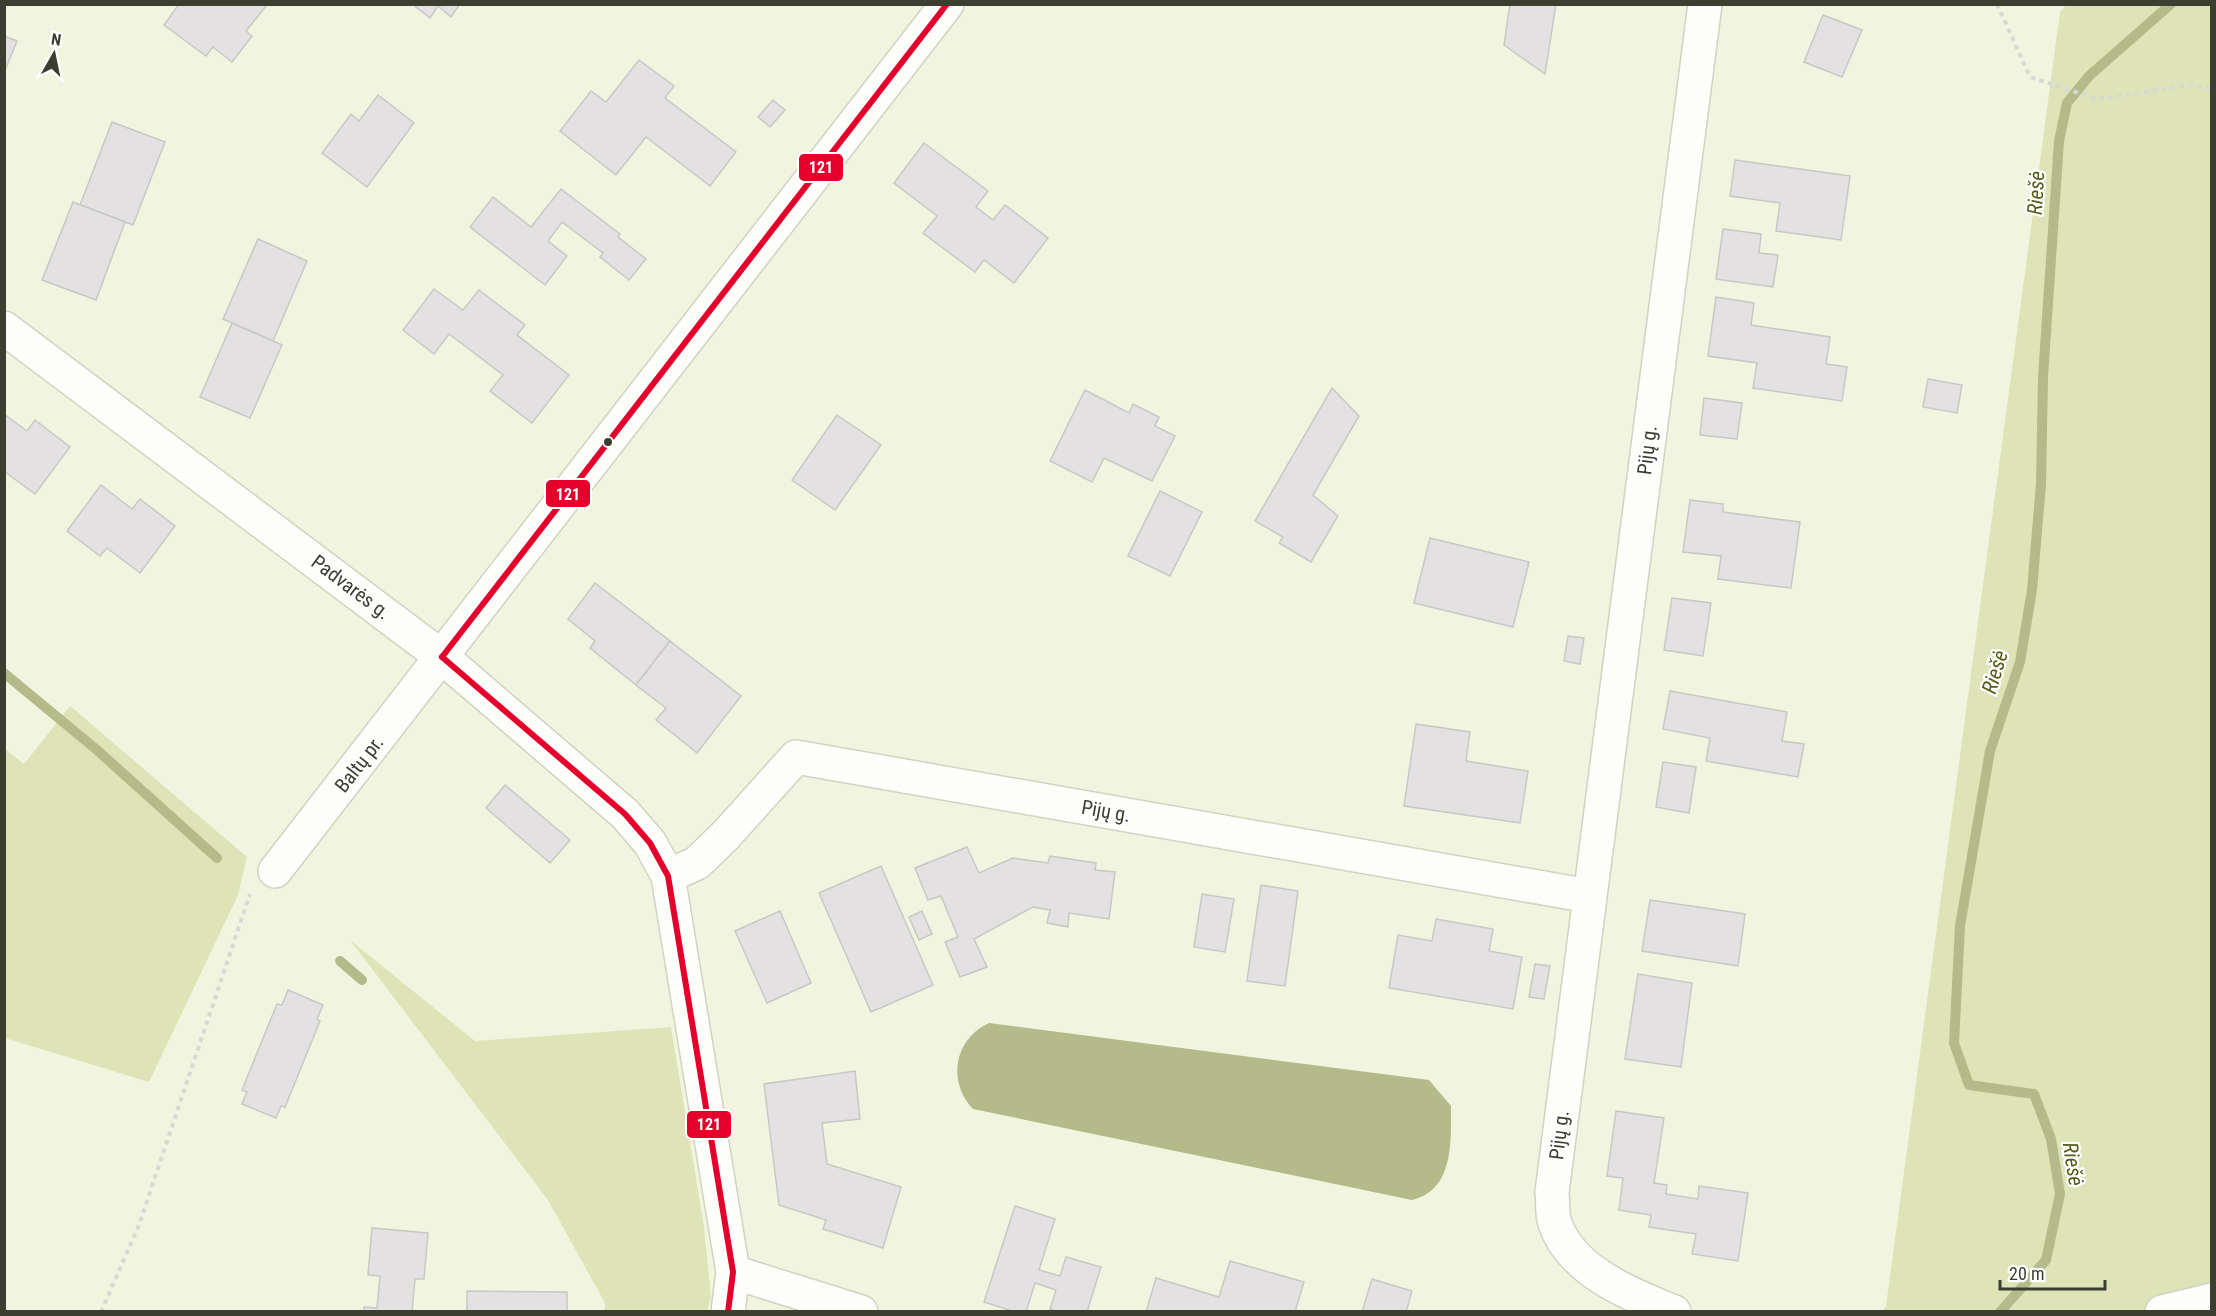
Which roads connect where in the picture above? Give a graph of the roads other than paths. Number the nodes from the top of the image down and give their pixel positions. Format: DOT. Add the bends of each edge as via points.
graph roads {
  1 [pos="947,4"];
  2 [pos="1705,4"];
  3 [pos="4,328"];
  4 [pos="442,657"];
  5 [pos="668,876"];
  6 [pos="264,878"];
  7 [pos="1589,896"];
  8 [pos="734,1272"];
  9 [pos="2211,1300"];
  10 [pos="728,1311"];
  11 [pos="861,1311"];
  12 [pos="1674,1311"];
  13 [pos="2162,1311"];
  1 -- 4 [label="street, Baltų pr."];
  2 -- 7 [label="street, Pijų g."];
  3 -- 4 [label="street, Padvarės g."];
  4 -- 5 [label="street, Padvarės g." via="625,814 650,843"];
  4 -- 6 [label="street, Baltų pr."];
  5 -- 7 [label="street, Pijų g." via="697,862 711,849 796,757"];
  5 -- 8 [label="street, Padvarės g."];
  7 -- 12 [label="street, Pijų g." via="1552,1192 1554,1220 1565,1244 1586,1265 1627,1293"];
  8 -- 10 [label="street, Padvarės g."];
  8 -- 11 [label="street"];
  9 -- 13 [label="street"];
}
